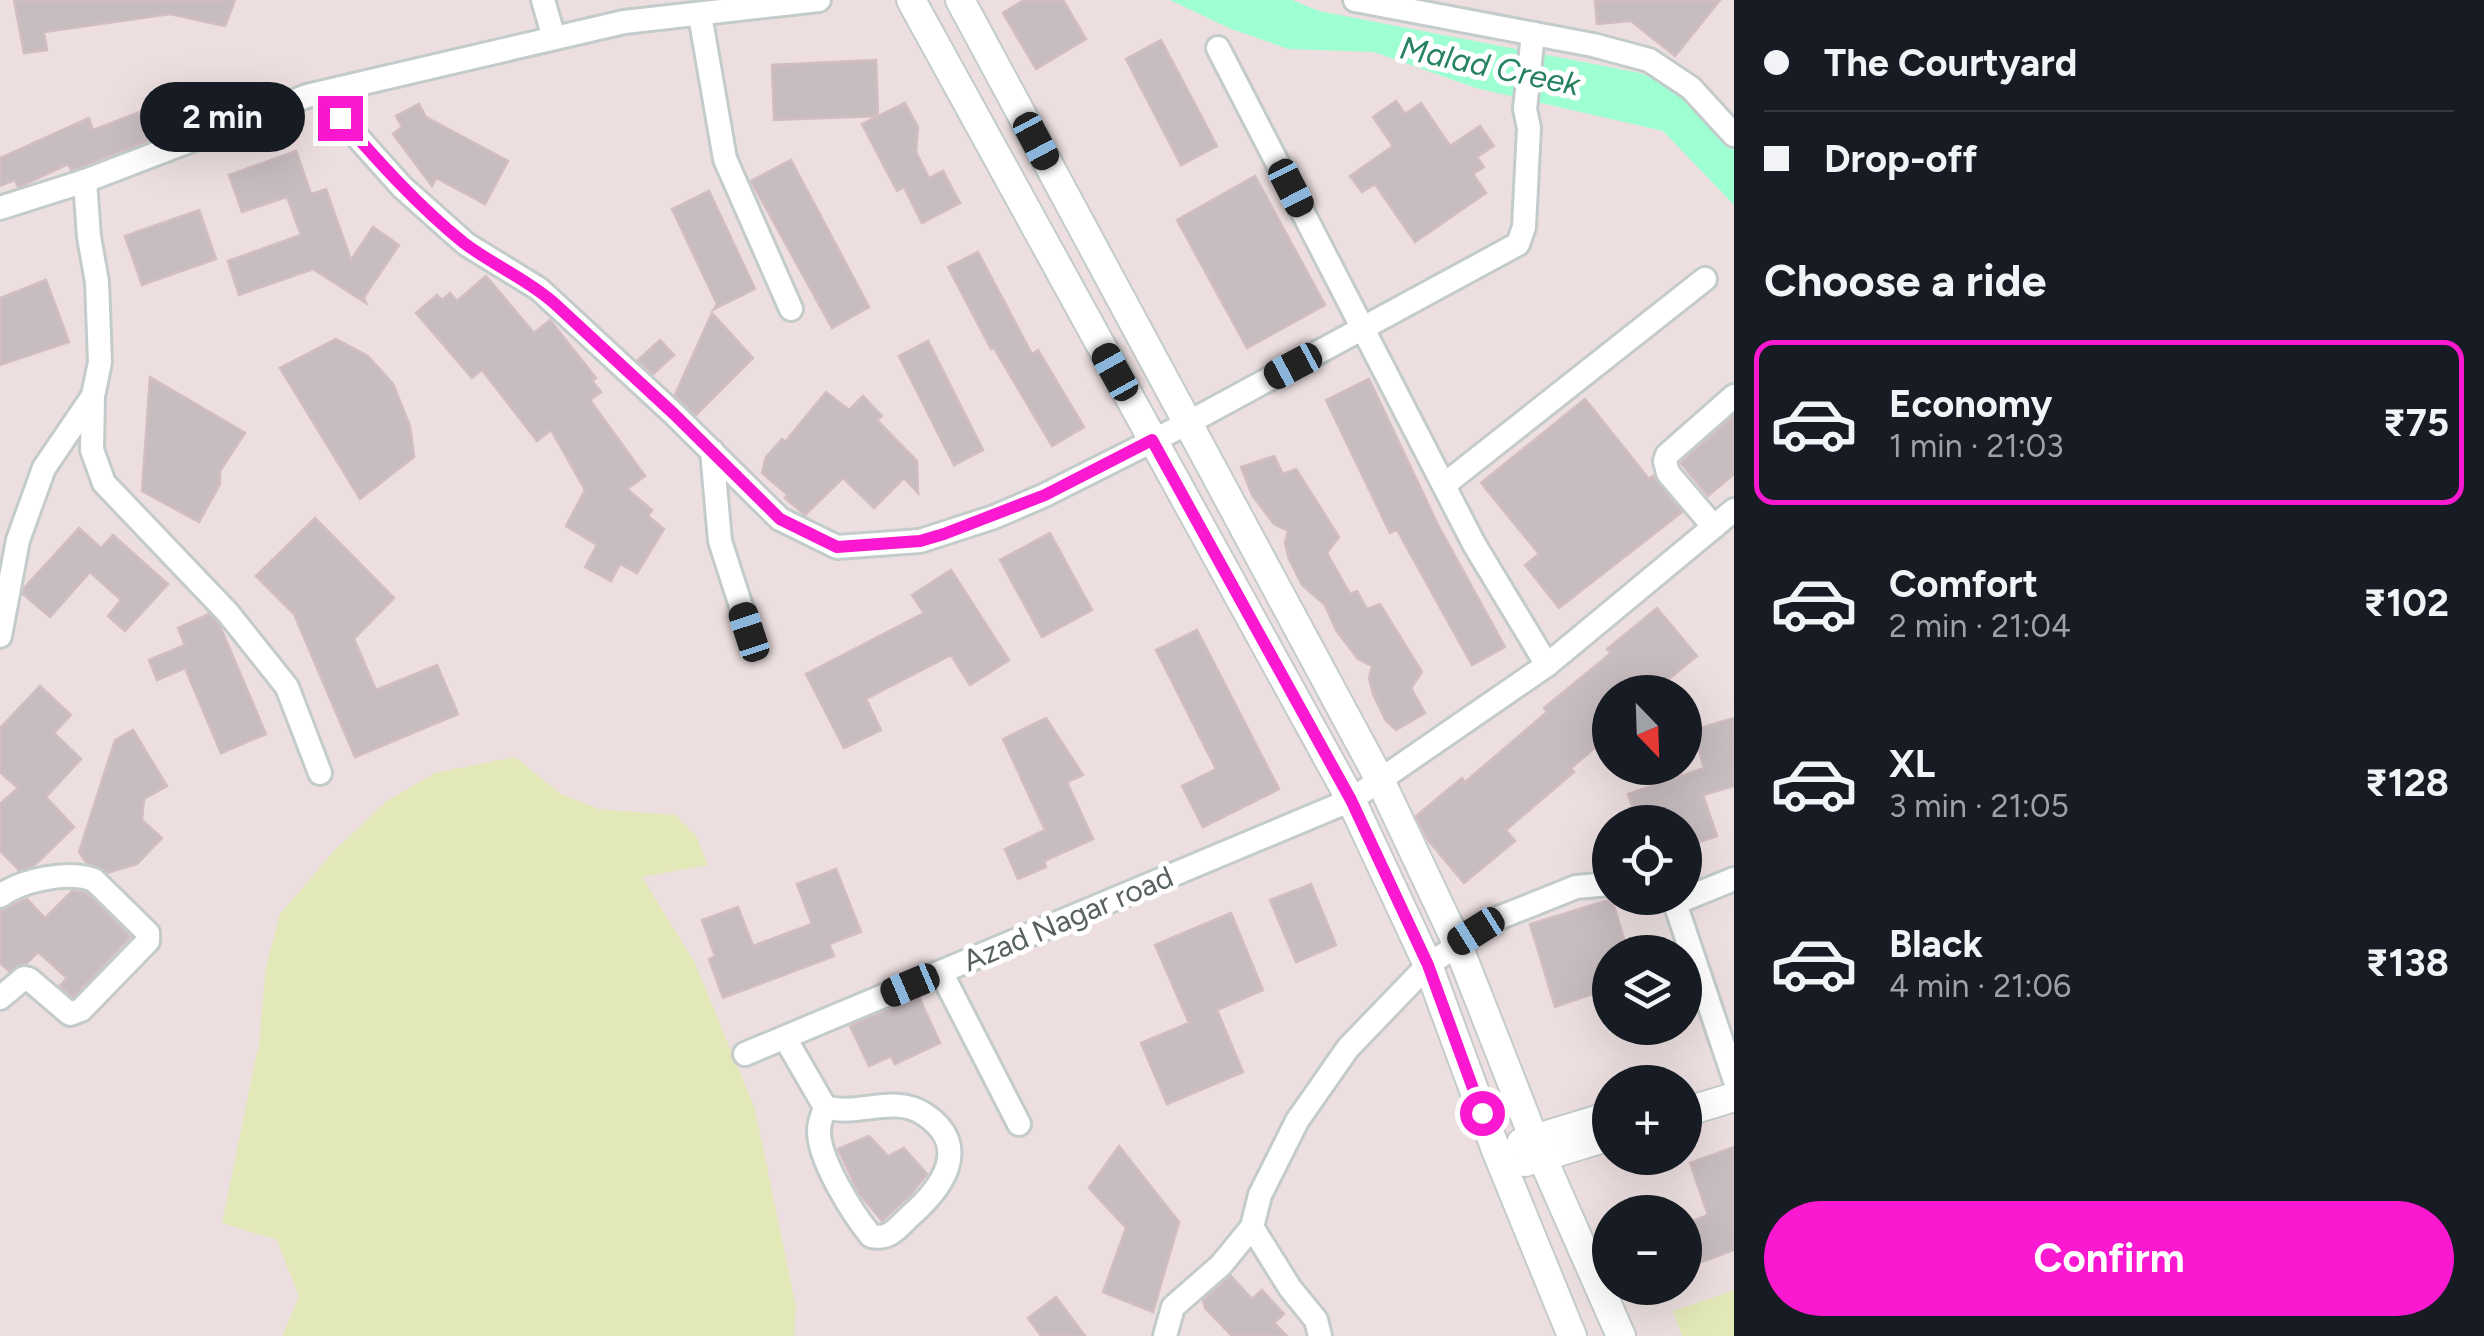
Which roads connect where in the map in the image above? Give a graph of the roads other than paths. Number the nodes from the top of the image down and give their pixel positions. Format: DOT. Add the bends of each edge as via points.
graph roads {
  1 [pos="544,0"];
  2 [pos="818,0"];
  3 [pos="912,0"];
  4 [pos="960,0"];
  5 [pos="1354,0"];
  6 [pos="700,16"];
  7 [pos="554,38"];
  8 [pos="1540,43"];
  9 [pos="1218,48"];
  10 [pos="319,94"];
  11 [pos="1734,136"];
  12 [pos="85,181"];
  13 [pos="0,208"];
  14 [pos="1705,279"];
  15 [pos="791,308"];
  16 [pos="1363,329"];
  17 [pos="93,396"];
  18 [pos="1734,396"];
  19 [pos="1188,422"];
  20 [pos="1152,440"];
  21 [pos="712,451"];
  22 [pos="1444,485"];
  23 [pos="1734,510"];
  24 [pos="1714,526"];
  25 [pos="749,632"];
  26 [pos="0,636"];
  27 [pos="1547,665"];
  28 [pos="320,773"];
  29 [pos="1380,780"];
  30 [pos="1351,800"];
  31 [pos="1734,880"];
  32 [pos="1592,885"];
  33 [pos="1702,890"];
  34 [pos="0,896"];
  35 [pos="1674,915"];
  36 [pos="1457,943"];
  37 [pos="1428,965"];
  38 [pos="941,972"];
  39 [pos="0,998"];
  40 [pos="785,1038"];
  41 [pos="745,1054"];
  42 [pos="1734,1078"];
  43 [pos="1702,1088"];
  44 [pos="1734,1097"];
  45 [pos="825,1107"];
  46 [pos="1702,1107"];
  47 [pos="1018,1124"];
  48 [pos="1592,1124"];
  49 [pos="1592,1139"];
  50 [pos="1539,1148"];
  51 [pos="1500,1159"];
  52 [pos="1252,1227"];
  53 [pos="1165,1336"];
  54 [pos="1320,1336"];
  55 [pos="1572,1336"];
  56 [pos="1622,1336"];
  1 -- 7 [label="street"];
  2 -- 6 [label="street"];
  3 -- 20 [label="street"];
  4 -- 19 [label="street"];
  5 -- 8 [label="street"];
  6 -- 7 [label="street" via="624,22"];
  6 -- 15 [label="street" via="725,159"];
  7 -- 10 [label="street"];
  8 -- 11 [label="street" via="1650,60 1691,88"];
  8 -- 16 [label="street" via="1518,244"];
  9 -- 16 [label="street"];
  10 -- 12 [label="street"];
  10 -- 21 [label="street" via="402,187 466,244 539,290"];
  12 -- 13 [label="street"];
  12 -- 17 [label="street" via="100,362"];
  14 -- 22 [label="street"];
  16 -- 19 [label="street"];
  16 -- 22 [label="street"];
  17 -- 26 [label="street" via="44,468 18,540"];
  17 -- 28 [label="street" via="92,450 104,483 287,687"];
  18 -- 24 [label="street" via="1664,462"];
  19 -- 20 [label="street"];
  19 -- 29 [label="street"];
  20 -- 21 [label="street" via="1045,495 944,534 837,547 780,519"];
  20 -- 30 [label="street"];
  21 -- 25 [label="street" via="720,541"];
  22 -- 27 [label="street"];
  23 -- 24 [label="street, Azad Nagar road"];
  24 -- 27 [label="street, Azad Nagar road"];
  27 -- 29 [label="street, Azad Nagar road"];
  29 -- 30 [label="street, Azad Nagar road"];
  29 -- 36 [label="street"];
  30 -- 37 [label="street"];
  30 -- 38 [label="street, Azad Nagar road"];
  31 -- 33 [label="street"];
  32 -- 36 [label="street" via="1496,919"];
  34 -- 39 [label="street" via="18,886 85,876 148,934 148,942 81,1010 70,1014 29,978"];
  35 -- 42 [label="street"];
  36 -- 37 [label="street"];
  36 -- 50 [label="street"];
  37 -- 51 [label="street"];
  37 -- 52 [label="street" via="1348,1048 1297,1121 1260,1195"];
  38 -- 40 [label="street, Azad Nagar road"];
  38 -- 47 [label="street"];
  40 -- 41 [label="street, Azad Nagar road"];
  40 -- 45 [label="street"];
  42 -- 43 [label="street"];
  44 -- 46 [label="street"];
  45 -- 45 [label="street" via="914,1108 941,1129 949,1148 944,1180 891,1235 872,1236 850,1208 820,1144"];
  48 -- 50 [label="street"];
  49 -- 50 [label="street"];
  50 -- 51 [label="street"];
  50 -- 56 [label="street"];
  51 -- 55 [label="street"];
  52 -- 53 [label="street" via="1174,1307"];
  52 -- 54 [label="street" via="1316,1320"];
}
